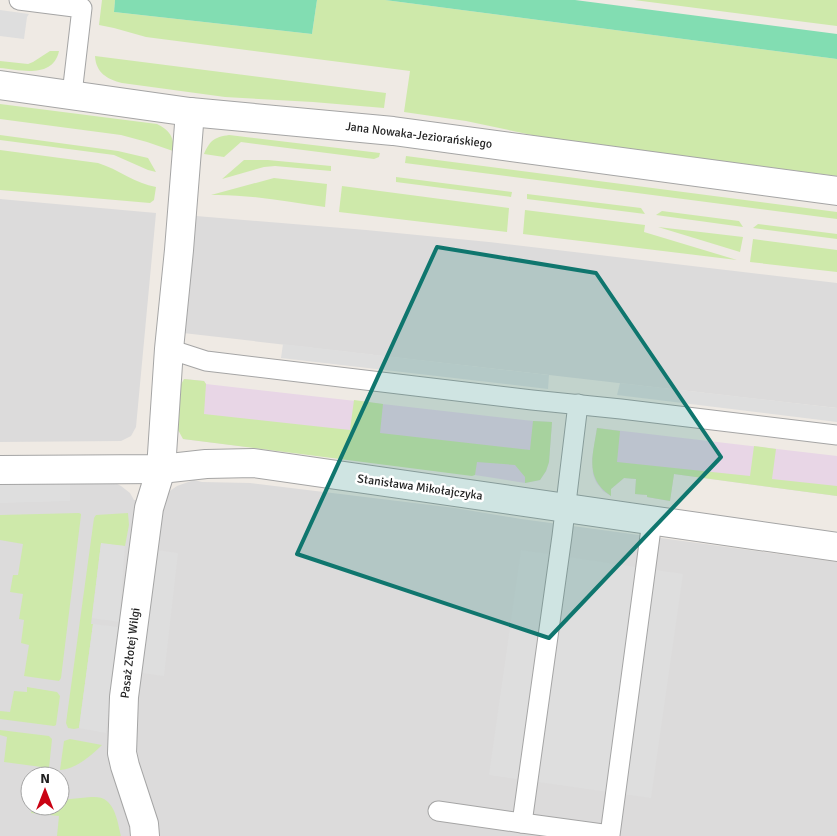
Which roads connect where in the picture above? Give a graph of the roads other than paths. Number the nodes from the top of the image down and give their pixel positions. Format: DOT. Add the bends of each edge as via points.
graph roads {
  1 [pos="19,0"];
  2 [pos="0,85"];
  3 [pos="72,94"];
  4 [pos="190,112"];
  5 [pos="837,191"];
  6 [pos="169,349"];
  7 [pos="578,404"];
  8 [pos="837,435"];
  9 [pos="161,469"];
  10 [pos="0,470"];
  11 [pos="565,508"];
  12 [pos="652,521"];
  13 [pos="837,547"];
  14 [pos="438,811"];
  15 [pos="522,822"];
  16 [pos="144,836"];
  17 [pos="612,836"];
  1 -- 3 [label="lane" via="82,8"];
  2 -- 3 [label="street, Jana Nowaka-Jeziorańskiego"];
  3 -- 4 [label="street, Jana Nowaka-Jeziorańskiego"];
  4 -- 5 [label="street, Jana Nowaka-Jeziorańskiego" via="394,131"];
  4 -- 6 [label="street, Pasaż Złotej Wilgi"];
  6 -- 7 [label="lane" via="206,360"];
  6 -- 9 [label="street, Pasaż Złotej Wilgi"];
  7 -- 8 [label="lane"];
  7 -- 11 [label="lane"];
  9 -- 10 [label="street, Stanisława Mikołajczyka"];
  9 -- 11 [label="street, Stanisława Mikołajczyka" via="254,463"];
  9 -- 16 [label="street, Pasaż Złotej Wilgi" via="149,508 124,697 122,753 144,824"];
  11 -- 12 [label="street, Stanisława Mikołajczyka"];
  11 -- 15 [label="lane"];
  12 -- 13 [label="street, Stanisława Mikołajczyka"];
  12 -- 17 [label="lane"];
  14 -- 15 [label="lane"];
  15 -- 17 [label="lane"];
}
